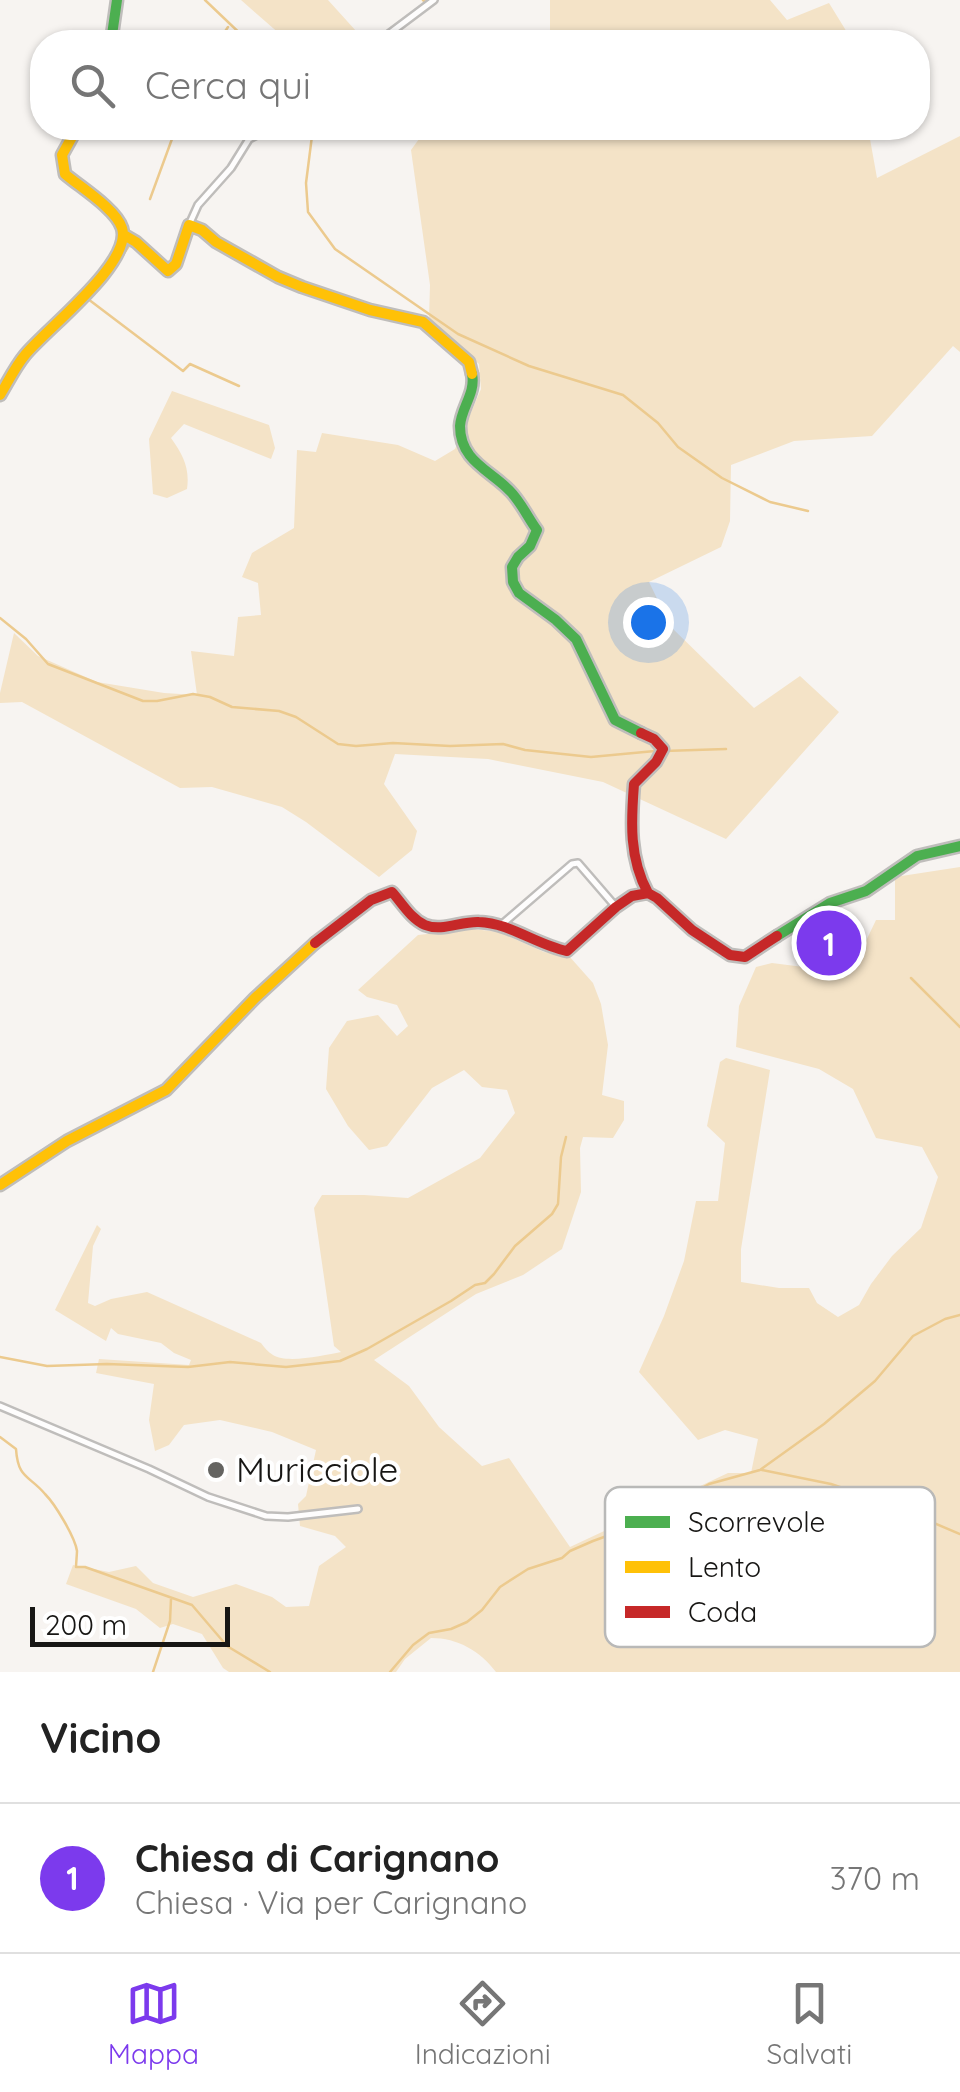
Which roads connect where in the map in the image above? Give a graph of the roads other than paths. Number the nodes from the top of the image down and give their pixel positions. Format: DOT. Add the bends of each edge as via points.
graph roads {
  1 [pos="117,0"];
  2 [pos="434,0"];
  3 [pos="113,30"];
  4 [pos="394,30"];
  5 [pos="69,140"];
  6 [pos="248,140"];
  7 [pos="188,225"];
  8 [pos="124,235"];
  9 [pos="0,395"];
  10 [pos="960,846"];
  11 [pos="648,893"];
  12 [pos="616,907"];
  13 [pos="500,926"];
  14 [pos="0,1186"];
  15 [pos="0,1406"];
  16 [pos="358,1509"];
  1 -- 3 [label="street"];
  2 -- 4 [label="street"];
  5 -- 8 [label="street" via="60,161 65,174 115,218"];
  6 -- 7 [label="street"];
  7 -- 8 [label="street" via="168,271"];
  7 -- 11 [label="street" via="302,287 424,322 469,362 474,384 460,424 464,449 510,491 537,530 512,567 518,593 576,639 616,720 663,749 634,784 631,838"];
  8 -- 9 [label="street" via="104,274 23,358"];
  10 -- 11 [label="street" via="917,856 745,957 730,955 692,930"];
  11 -- 12 [label="street"];
  12 -- 13 [label="street" via="567,951"];
  12 -- 13 [label="street" via="578,863"];
  13 -- 14 [label="street" via="425,925 392,892 380,894 290,962 166,1090 27,1164"];
  15 -- 16 [label="street" via="266,1516"];
}
